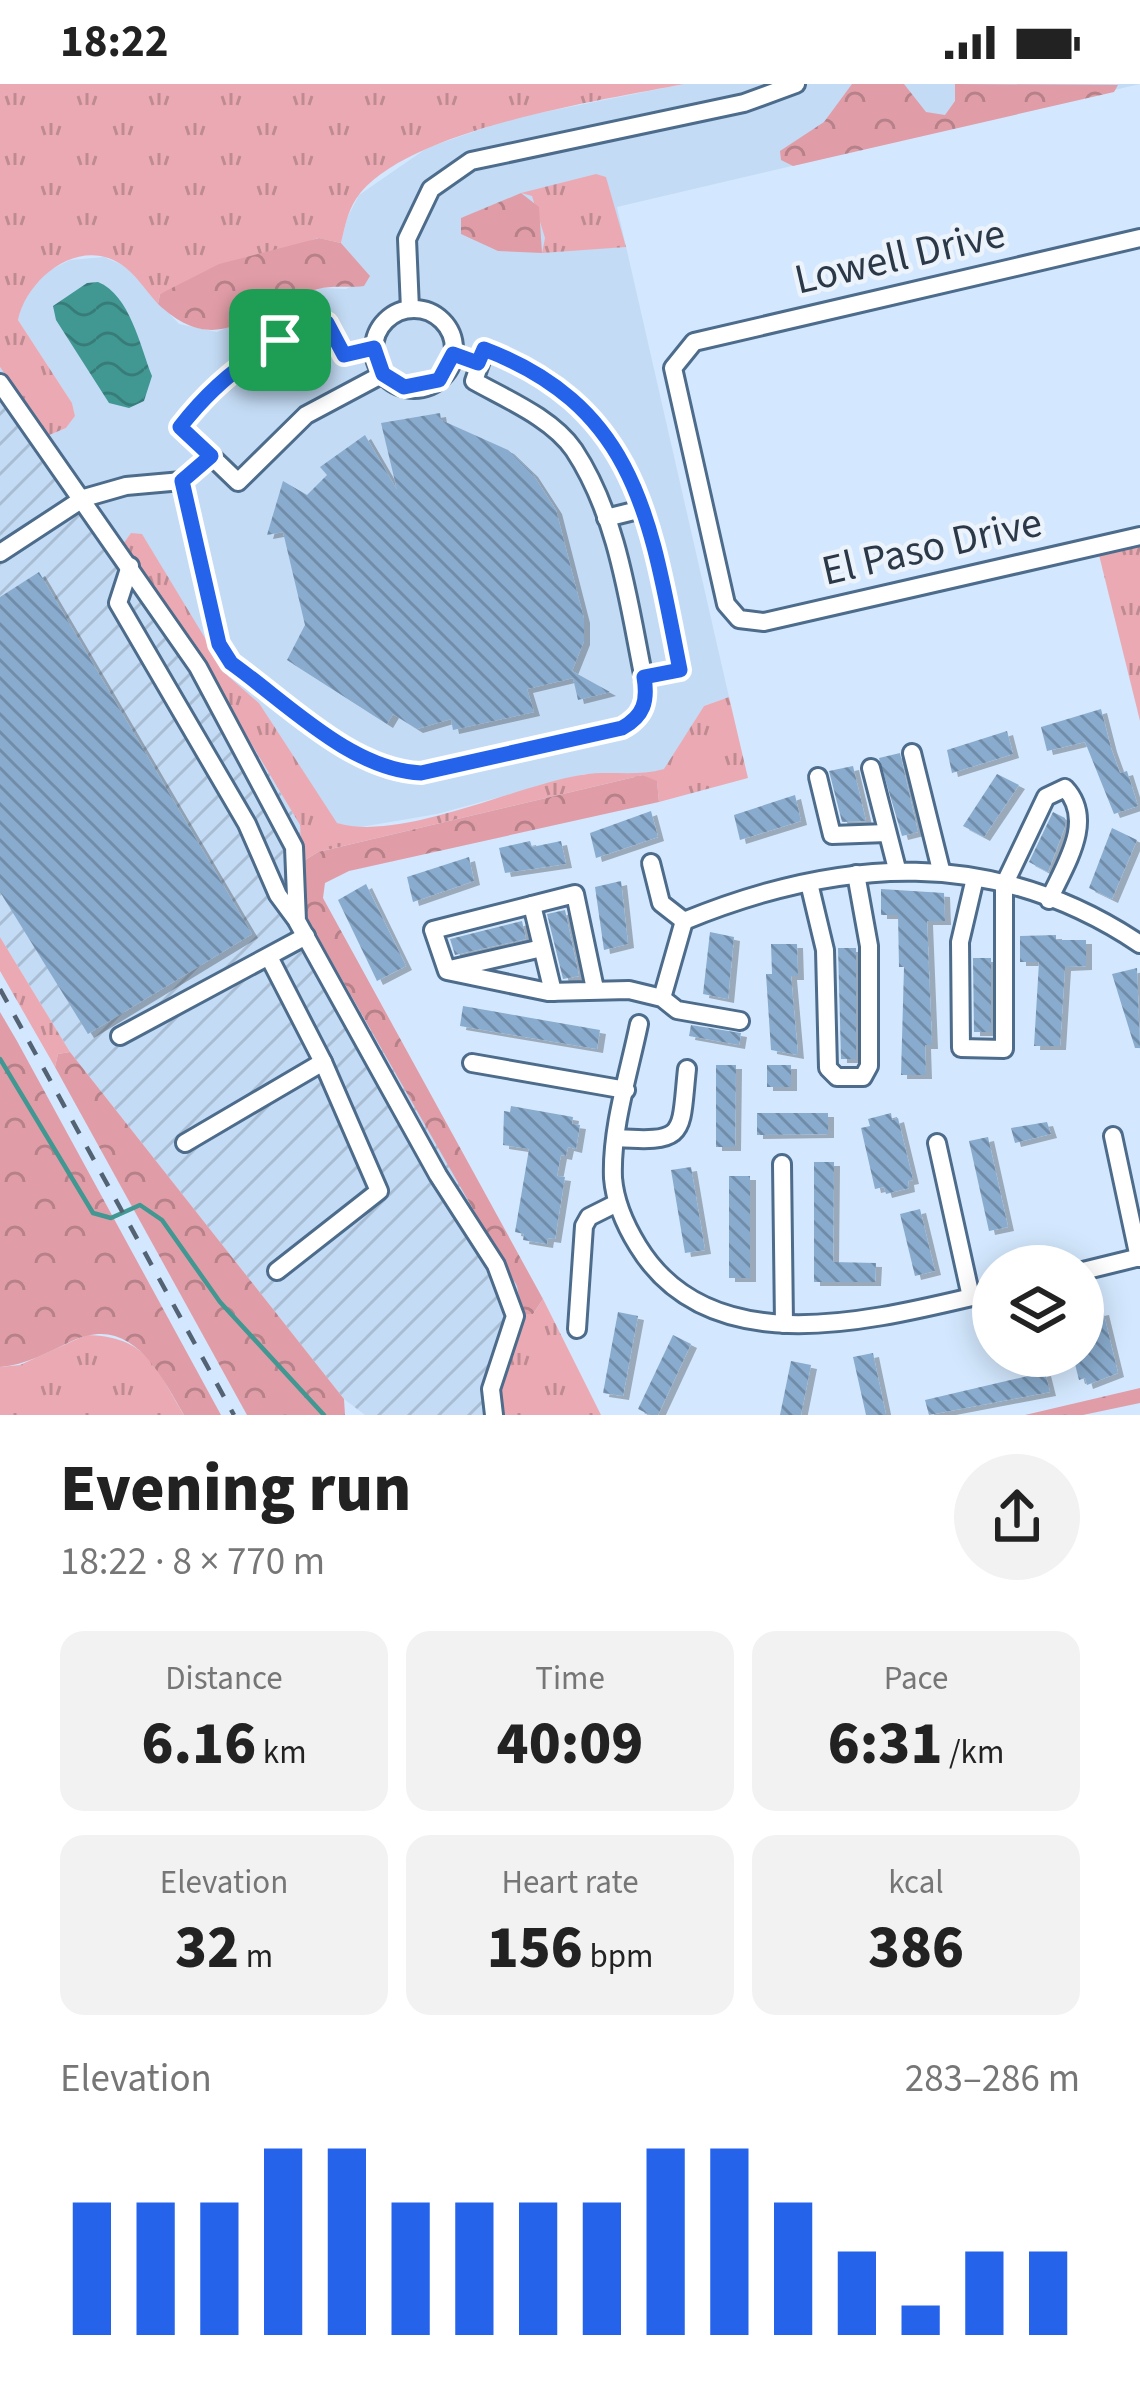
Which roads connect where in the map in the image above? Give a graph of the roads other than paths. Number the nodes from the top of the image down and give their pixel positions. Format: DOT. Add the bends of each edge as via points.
graph roads {
  1 [pos="796,84"];
  2 [pos="1140,238"];
  3 [pos="410,309"];
  4 [pos="374,348"];
  5 [pos="453,354"];
  6 [pos="478,363"];
  7 [pos="383,374"];
  8 [pos="1,387"];
  9 [pos="211,456"];
  10 [pos="182,481"];
  11 [pos="84,499"];
  12 [pos="642,509"];
  13 [pos="606,518"];
  14 [pos="1140,536"];
  15 [pos="0,553"];
  16 [pos="130,566"];
  17 [pos="739,619"];
  18 [pos="644,677"];
  19 [pos="912,753"];
  20 [pos="871,768"];
  21 [pos="818,777"];
  22 [pos="887,833"];
  23 [pos="650,862"];
  24 [pos="896,868"];
  25 [pos="940,870"];
  26 [pos="856,874"];
  27 [pos="975,878"];
  28 [pos="809,883"];
  29 [pos="1004,885"];
  30 [pos="1049,900"];
  31 [pos="532,905"];
  32 [pos="684,921"];
  33 [pos="302,929"];
  34 [pos="1140,944"];
  35 [pos="542,948"];
  36 [pos="269,957"];
  37 [pos="446,970"];
  38 [pos="596,989"];
  39 [pos="553,992"];
  40 [pos="662,998"];
  41 [pos="740,1022"];
  42 [pos="639,1024"];
  43 [pos="120,1036"];
  44 [pos="323,1063"];
  45 [pos="472,1063"];
  46 [pos="687,1069"];
  47 [pos="626,1090"];
  48 [pos="1113,1136"];
  49 [pos="617,1138"];
  50 [pos="185,1143"];
  51 [pos="937,1143"];
  52 [pos="782,1163"];
  53 [pos="617,1203"];
  54 [pos="1140,1257"];
  55 [pos="1104,1266"];
  56 [pos="277,1271"];
  57 [pos="971,1297"];
  58 [pos="784,1324"];
  59 [pos="577,1329"];
  60 [pos="494,1415"];
  1 -- 3 [label="street" via="744,103 471,160 431,189 407,239"];
  2 -- 17 [label="street, Lowell Drive" via="694,342 680,354 673,383 726,604"];
  3 -- 4 [label="street" via="380,326"];
  3 -- 5 [label="street" via="446,324"];
  4 -- 7 [label="street"];
  4 -- 9 [label="street" via="344,355 327,323 245,363 180,427"];
  5 -- 6 [label="street"];
  5 -- 7 [label="street" via="448,371 428,386 404,387"];
  6 -- 12 [label="street" via="484,349 525,364 576,399 607,433"];
  6 -- 13 [label="street" via="474,380 530,411 572,447"];
  7 -- 9 [label="street" via="306,415 238,482"];
  8 -- 11 [label="street"];
  9 -- 10 [label="street"];
  10 -- 11 [label="street"];
  10 -- 18 [label="street" via="219,644 231,663 394,772 421,773 622,728 638,720 646,702"];
  11 -- 15 [label="street"];
  11 -- 16 [label="street"];
  12 -- 13 [label="street"];
  12 -- 18 [label="street" via="680,670"];
  13 -- 18 [label="street"];
  14 -- 17 [label="street, El Paso Drive" via="785,617"];
  16 -- 33 [label="street" via="198,667 293,847"];
  16 -- 33 [label="street" via="118,603"];
  19 -- 25 [label="street"];
  20 -- 22 [label="street"];
  21 -- 22 [label="street" via="832,835"];
  22 -- 24 [label="street"];
  23 -- 32 [label="street" via="661,903"];
  24 -- 25 [label="street"];
  24 -- 26 [label="street"];
  25 -- 27 [label="street"];
  26 -- 28 [label="street"];
  26 -- 28 [label="street" via="869,946 863,1077 836,1077 828,1068 825,950"];
  27 -- 29 [label="street"];
  27 -- 29 [label="street" via="960,942 962,1048 1004,1049"];
  28 -- 32 [label="street"];
  29 -- 30 [label="street"];
  29 -- 30 [label="street" via="1046,797 1065,788 1080,822"];
  30 -- 34 [label="street"];
  31 -- 35 [label="street"];
  31 -- 37 [label="street" via="433,930"];
  31 -- 38 [label="street" via="575,894"];
  32 -- 40 [label="street"];
  33 -- 36 [label="street"];
  33 -- 60 [label="street" via="496,1264 515,1316 490,1389"];
  35 -- 37 [label="street"];
  35 -- 39 [label="street"];
  36 -- 43 [label="street"];
  36 -- 44 [label="street"];
  37 -- 39 [label="street"];
  38 -- 39 [label="street"];
  38 -- 40 [label="street"];
  40 -- 41 [label="street" via="677,1010"];
  42 -- 47 [label="street"];
  44 -- 50 [label="street"];
  44 -- 56 [label="street" via="379,1191"];
  45 -- 47 [label="street"];
  46 -- 49 [label="street" via="674,1135"];
  47 -- 49 [label="street"];
  48 -- 54 [label="street"];
  49 -- 53 [label="street"];
  51 -- 57 [label="street"];
  52 -- 58 [label="street"];
  53 -- 58 [label="street" via="648,1262 676,1290 728,1317"];
  53 -- 59 [label="street" via="584,1226"];
  54 -- 55 [label="street"];
  57 -- 58 [label="street" via="884,1316"];
}
